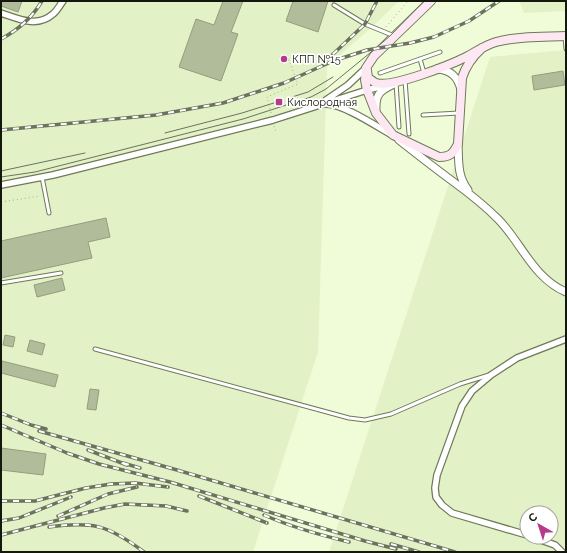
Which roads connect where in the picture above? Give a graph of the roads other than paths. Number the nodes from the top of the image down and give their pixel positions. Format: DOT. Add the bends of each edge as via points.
graph roads {
  1 [pos="63,1"];
  2 [pos="431,1"];
  3 [pos="334,5"];
  4 [pos="1,13"];
  5 [pos="397,35"];
  6 [pos="565,36"];
  7 [pos="482,48"];
  8 [pos="566,49"];
  9 [pos="440,52"];
  10 [pos="420,59"];
  11 [pos="366,68"];
  12 [pos="436,69"];
  13 [pos="424,73"];
  14 [pos="380,74"];
  15 [pos="405,80"];
  16 [pos="396,83"];
  17 [pos="367,90"];
  18 [pos="462,92"];
  19 [pos="318,105"];
  20 [pos="460,112"];
  21 [pos="376,114"];
  22 [pos="423,114"];
  23 [pos="399,127"];
  24 [pos="409,134"];
  25 [pos="392,135"];
  26 [pos="458,144"];
  27 [pos="42,177"];
  28 [pos="1,185"];
  29 [pos="473,197"];
  30 [pos="49,213"];
  31 [pos="61,273"];
  32 [pos="1,284"];
  33 [pos="566,292"];
  34 [pos="566,338"];
  35 [pos="95,349"];
  36 [pos="490,374"];
  37 [pos="519,534"];
  1 -- 4 [label="street" via="53,14 38,22 27,22"];
  2 -- 5 [label="main road"];
  3 -- 5 [label="lane" via="365,24"];
  5 -- 11 [label="main road" via="374,56"];
  6 -- 7 [label="main road" via="507,40"];
  6 -- 8 [label="lane"];
  7 -- 12 [label="main road"];
  7 -- 18 [label="main road" via="465,69"];
  9 -- 10 [label="lane"];
  10 -- 13 [label="lane"];
  10 -- 14 [label="lane"];
  11 -- 16 [label="main road" via="368,78 377,83"];
  11 -- 17 [label="main road"];
  11 -- 19 [label="street" via="338,93"];
  12 -- 13 [label="main road"];
  12 -- 18 [label="street" via="449,71 460,84"];
  13 -- 15 [label="main road"];
  15 -- 16 [label="main road"];
  15 -- 24 [label="lane"];
  16 -- 17 [label="street"];
  16 -- 21 [label="street" via="377,95"];
  16 -- 23 [label="lane"];
  17 -- 19 [label="street"];
  17 -- 21 [label="main road"];
  18 -- 20 [label="main road"];
  19 -- 25 [label="street" via="335,106"];
  19 -- 27 [label="street" via="273,120"];
  20 -- 22 [label="lane"];
  20 -- 26 [label="main road"];
  21 -- 25 [label="main road"];
  25 -- 26 [label="main road" via="439,157 450,155"];
  25 -- 29 [label="street"];
  26 -- 29 [label="street" via="462,182"];
  27 -- 28 [label="street"];
  27 -- 30 [label="lane"];
  29 -- 33 [label="street" via="510,232 538,272"];
  31 -- 32 [label="lane"];
  34 -- 36 [label="street" via="517,358"];
  35 -- 36 [label="lane" via="349,418 365,420 391,414"];
  36 -- 37 [label="street" via="472,391 462,406 437,475 436,497 452,513"];
}
